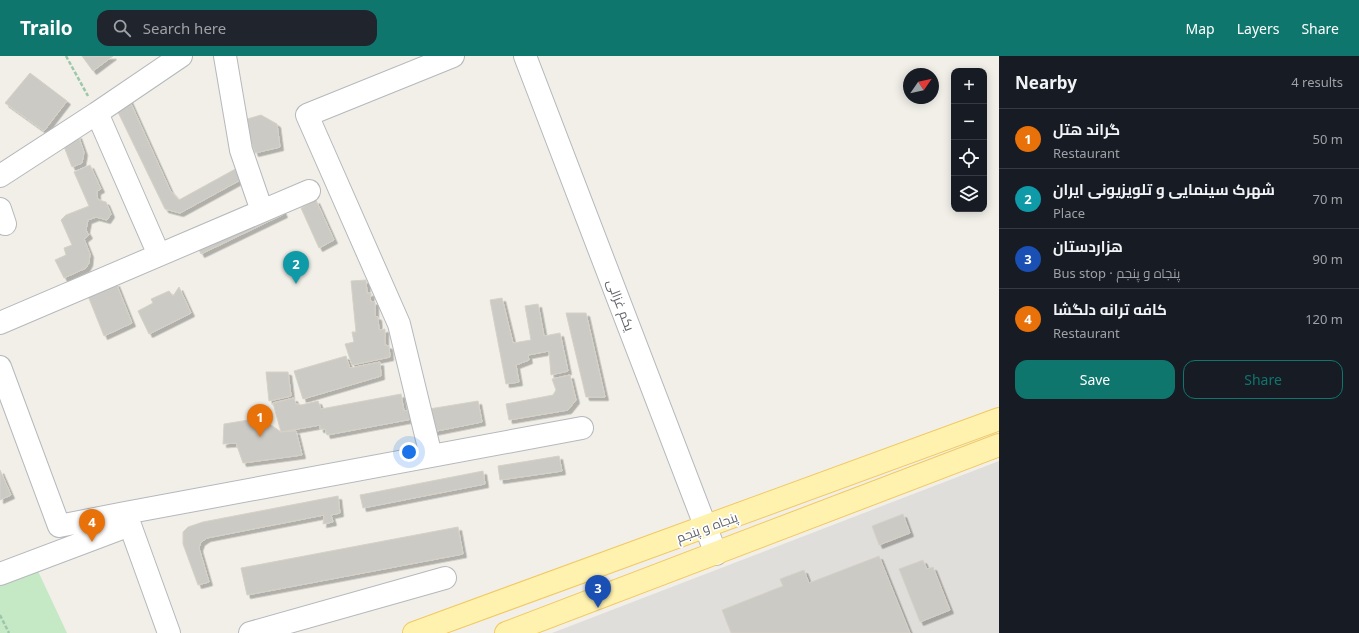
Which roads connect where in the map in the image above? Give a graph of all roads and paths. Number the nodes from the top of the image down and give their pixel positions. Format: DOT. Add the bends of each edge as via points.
graph roads {
  1 [pos="66,56"];
  2 [pos="181,56"];
  3 [pos="225,56"];
  4 [pos="453,56"];
  5 [pos="525,56"];
  6 [pos="97,113"];
  7 [pos="0,176"];
  8 [pos="309,190"];
  9 [pos="262,211"];
  10 [pos="159,255"];
  11 [pos="0,323"];
  12 [pos="0,367"];
  13 [pos="999,419"];
  14 [pos="582,428"];
  15 [pos="999,445"];
  16 [pos="431,456"];
  17 [pos="127,519"];
  18 [pos="59,526"];
  19 [pos="706,527"];
  20 [pos="69,548"];
  21 [pos="716,554"];
  22 [pos="0,574"];
  23 [pos="444,578"];
  24 [pos="0,615"];
  25 [pos="9,633"];
  26 [pos="169,633"];
  27 [pos="250,633"];
  28 [pos="414,633"];
  29 [pos="506,633"];
  1 -- 6 [label="path"];
  2 -- 6 [label="street"];
  3 -- 9 [label="street" via="241,150"];
  4 -- 16 [label="street" via="307,115 399,324"];
  5 -- 19 [label="street, یکم غزالی"];
  6 -- 7 [label="street"];
  6 -- 10 [label="street"];
  8 -- 9 [label="street"];
  9 -- 10 [label="street"];
  10 -- 11 [label="street"];
  12 -- 18 [label="street"];
  13 -- 19 [label="main road, پنجاه و پنجم"];
  14 -- 16 [label="street"];
  15 -- 21 [label="main road"];
  16 -- 17 [label="street"];
  17 -- 18 [label="street"];
  17 -- 20 [label="street"];
  17 -- 26 [label="street"];
  18 -- 20 [label="street"];
  19 -- 21 [label="street, یکم غزالی"];
  19 -- 28 [label="main road, پنجاه و پنجم"];
  20 -- 22 [label="street"];
  21 -- 29 [label="main road"];
  23 -- 27 [label="street"];
  24 -- 25 [label="path"];
}
